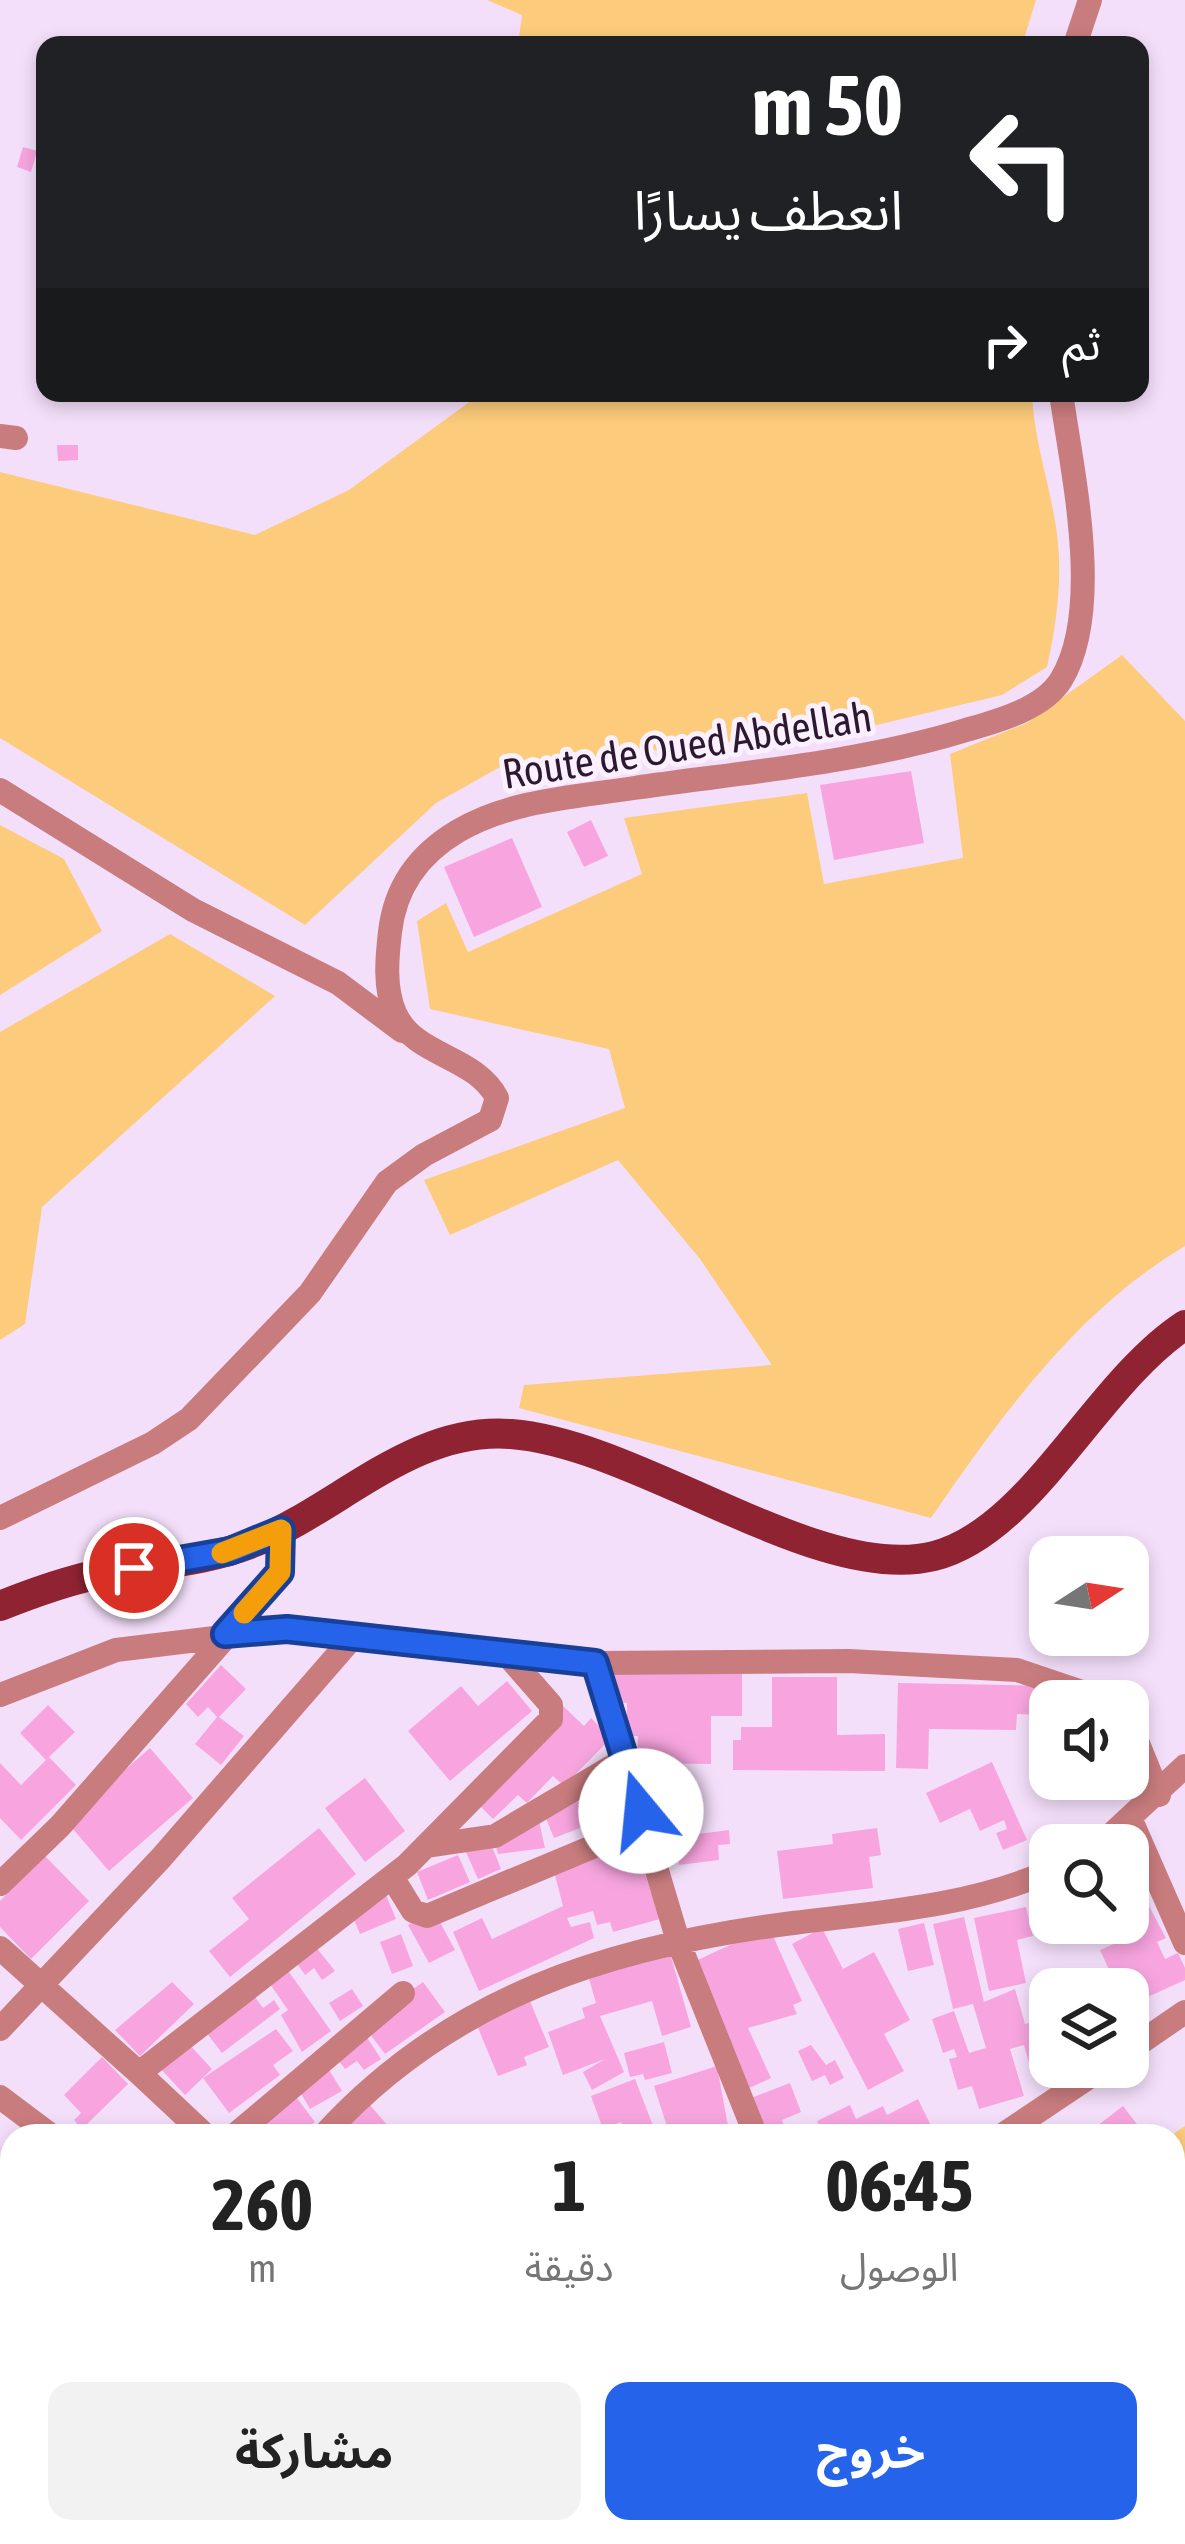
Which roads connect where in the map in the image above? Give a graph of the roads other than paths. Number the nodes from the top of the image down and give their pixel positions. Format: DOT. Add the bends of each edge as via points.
graph roads {
  1 [pos="1090,0"];
  2 [pos="1078,36"];
  3 [pos="1062,402"];
  4 [pos="0,790"];
  5 [pos="409,1036"];
  6 [pos="1185,1325"];
  7 [pos="0,1518"];
  8 [pos="281,1530"];
  9 [pos="0,1606"];
  10 [pos="225,1634"];
  11 [pos="354,1636"];
  12 [pos="508,1656"];
  13 [pos="595,1663"];
  14 [pos="1047,1680"];
  15 [pos="0,1695"];
  16 [pos="625,1759"];
  17 [pos="1185,1766"];
  18 [pos="1149,1770"];
  19 [pos="1159,1795"];
  20 [pos="1131,1820"];
  21 [pos="1126,1824"];
  22 [pos="645,1825"];
  23 [pos="427,1846"];
  24 [pos="392,1877"];
  25 [pos="1029,1878"];
  26 [pos="0,1884"];
  27 [pos="678,1941"];
  28 [pos="1185,1943"];
  29 [pos="0,1948"];
  30 [pos="41,1987"];
  31 [pos="403,1993"];
  32 [pos="1185,2012"];
  33 [pos="0,2030"];
  34 [pos="1149,2037"];
  35 [pos="139,2073"];
  36 [pos="1073,2088"];
  37 [pos="0,2097"];
  38 [pos="36,2124"];
  39 [pos="190,2124"];
  40 [pos="249,2124"];
  41 [pos="336,2124"];
  42 [pos="745,2124"];
  43 [pos="1019,2124"];
  1 -- 2 [label="street"];
  3 -- 5 [label="street, Route de Oued Abdellah" via="1079,522 1080,602 1075,653 1058,685 1025,709 892,752 532,802 458,831 410,872 391,919 388,987"];
  4 -- 5 [label="street" via="193,910 338,983"];
  5 -- 7 [label="street" via="485,1078 497,1098 490,1120 388,1182 310,1293 189,1419"];
  6 -- 8 [label="main road" via="1111,1390 1004,1519 933,1556 880,1562 836,1551 598,1455 508,1433 430,1447"];
  8 -- 9 [label="main road" via="230,1551 92,1576"];
  8 -- 10 [label="street" via="280,1572"];
  10 -- 11 [label="street"];
  10 -- 15 [label="street" via="116,1650"];
  10 -- 26 [label="street"];
  11 -- 12 [label="street"];
  11 -- 30 [label="street"];
  12 -- 13 [label="street"];
  12 -- 23 [label="street" via="551,1705 551,1719"];
  13 -- 14 [label="street" via="925,1663"];
  13 -- 16 [label="street"];
  16 -- 22 [label="street"];
  16 -- 23 [label="street" via="495,1836"];
  17 -- 19 [label="street"];
  18 -- 19 [label="street"];
  19 -- 20 [label="street"];
  20 -- 21 [label="street"];
  20 -- 28 [label="street"];
  22 -- 24 [label="street" via="427,1916 413,1911"];
  22 -- 27 [label="street"];
  23 -- 24 [label="street"];
  24 -- 35 [label="street"];
  25 -- 27 [label="street" via="945,1905"];
  27 -- 41 [label="street" via="519,1990 414,2055"];
  27 -- 42 [label="street"];
  29 -- 30 [label="street"];
  30 -- 33 [label="street"];
  30 -- 35 [label="street"];
  31 -- 40 [label="street"];
  32 -- 34 [label="street"];
  35 -- 39 [label="street"];
  36 -- 43 [label="street"];
  37 -- 38 [label="street"];
}
